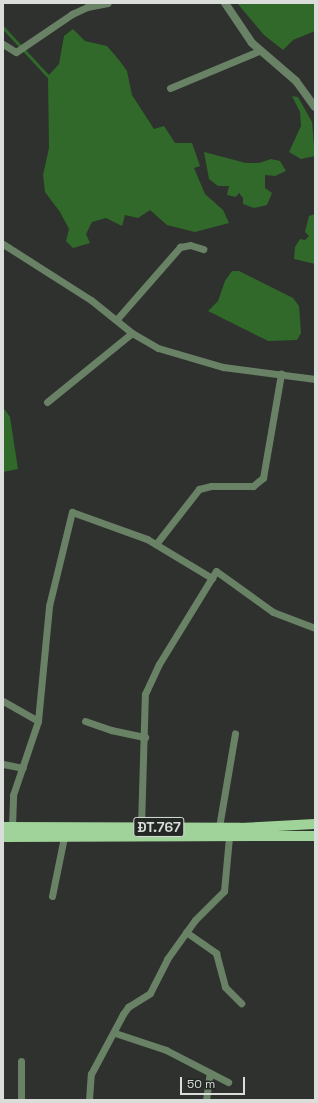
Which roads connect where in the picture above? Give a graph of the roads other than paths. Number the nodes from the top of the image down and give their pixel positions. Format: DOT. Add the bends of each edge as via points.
graph roads {
  1 [pos="108,3"];
  2 [pos="224,3"];
  3 [pos="3,44"];
  4 [pos="259,50"];
  5 [pos="170,88"];
  6 [pos="315,107"];
  7 [pos="3,244"];
  8 [pos="203,250"];
  9 [pos="117,319"];
  10 [pos="132,333"];
  11 [pos="282,374"];
  12 [pos="315,379"];
  13 [pos="47,402"];
  14 [pos="156,544"];
  15 [pos="212,578"];
  16 [pos="315,628"];
  17 [pos="3,700"];
  18 [pos="38,721"];
  19 [pos="85,721"];
  20 [pos="235,733"];
  21 [pos="145,737"];
  22 [pos="3,764"];
  23 [pos="23,768"];
  24 [pos="315,824"];
  25 [pos="141,826"];
  26 [pos="8,827"];
  27 [pos="219,827"];
  28 [pos="252,832"];
  29 [pos="315,836"];
  30 [pos="3,837"];
  31 [pos="64,837"];
  32 [pos="229,837"];
  33 [pos="52,896"];
  34 [pos="186,932"];
  35 [pos="241,1003"];
  36 [pos="115,1034"];
  37 [pos="21,1061"];
  38 [pos="210,1073"];
  39 [pos="228,1082"];
  40 [pos="22,1100"];
  41 [pos="89,1100"];
  42 [pos="206,1100"];
  1 -- 3 [label="street" via="87,7 72,14 19,51 14,52"];
  2 -- 4 [label="street"];
  4 -- 5 [label="street"];
  4 -- 6 [label="street" via="296,81"];
  7 -- 9 [label="street"];
  8 -- 9 [label="street" via="190,245 180,247"];
  9 -- 10 [label="street"];
  10 -- 11 [label="street" via="177,356 223,367"];
  10 -- 13 [label="street"];
  11 -- 12 [label="street"];
  11 -- 14 [label="street" via="263,478 253,486 211,486 199,489"];
  14 -- 15 [label="street"];
  14 -- 18 [label="street" via="74,511 70,514 49,606"];
  15 -- 16 [label="street" via="216,571 273,612"];
  15 -- 21 [label="street" via="150,680 145,694"];
  17 -- 18 [label="street"];
  18 -- 23 [label="street"];
  19 -- 21 [label="street"];
  20 -- 27 [label="street"];
  21 -- 25 [label="street"];
  22 -- 23 [label="street"];
  23 -- 26 [label="street" via="13,795"];
  24 -- 28 [label="main road, ĐT.767"];
  25 -- 26 [label="main road, ĐT.767"];
  25 -- 27 [label="main road, ĐT.767"];
  27 -- 28 [label="main road, ĐT.767"];
  28 -- 29 [label="main road, ĐT.767"];
  28 -- 32 [label="main road, ĐT.767"];
  30 -- 31 [label="main road, ĐT.767"];
  31 -- 32 [label="main road, ĐT.767"];
  31 -- 33 [label="street"];
  32 -- 34 [label="street" via="224,891"];
  34 -- 35 [label="street" via="216,953 225,987"];
  34 -- 36 [label="street" via="167,959 156,986 150,993 128,1006"];
  36 -- 38 [label="street" via="166,1050"];
  36 -- 41 [label="street" via="91,1074"];
  37 -- 40 [label="street"];
  38 -- 39 [label="street"];
  38 -- 42 [label="street"];
}
